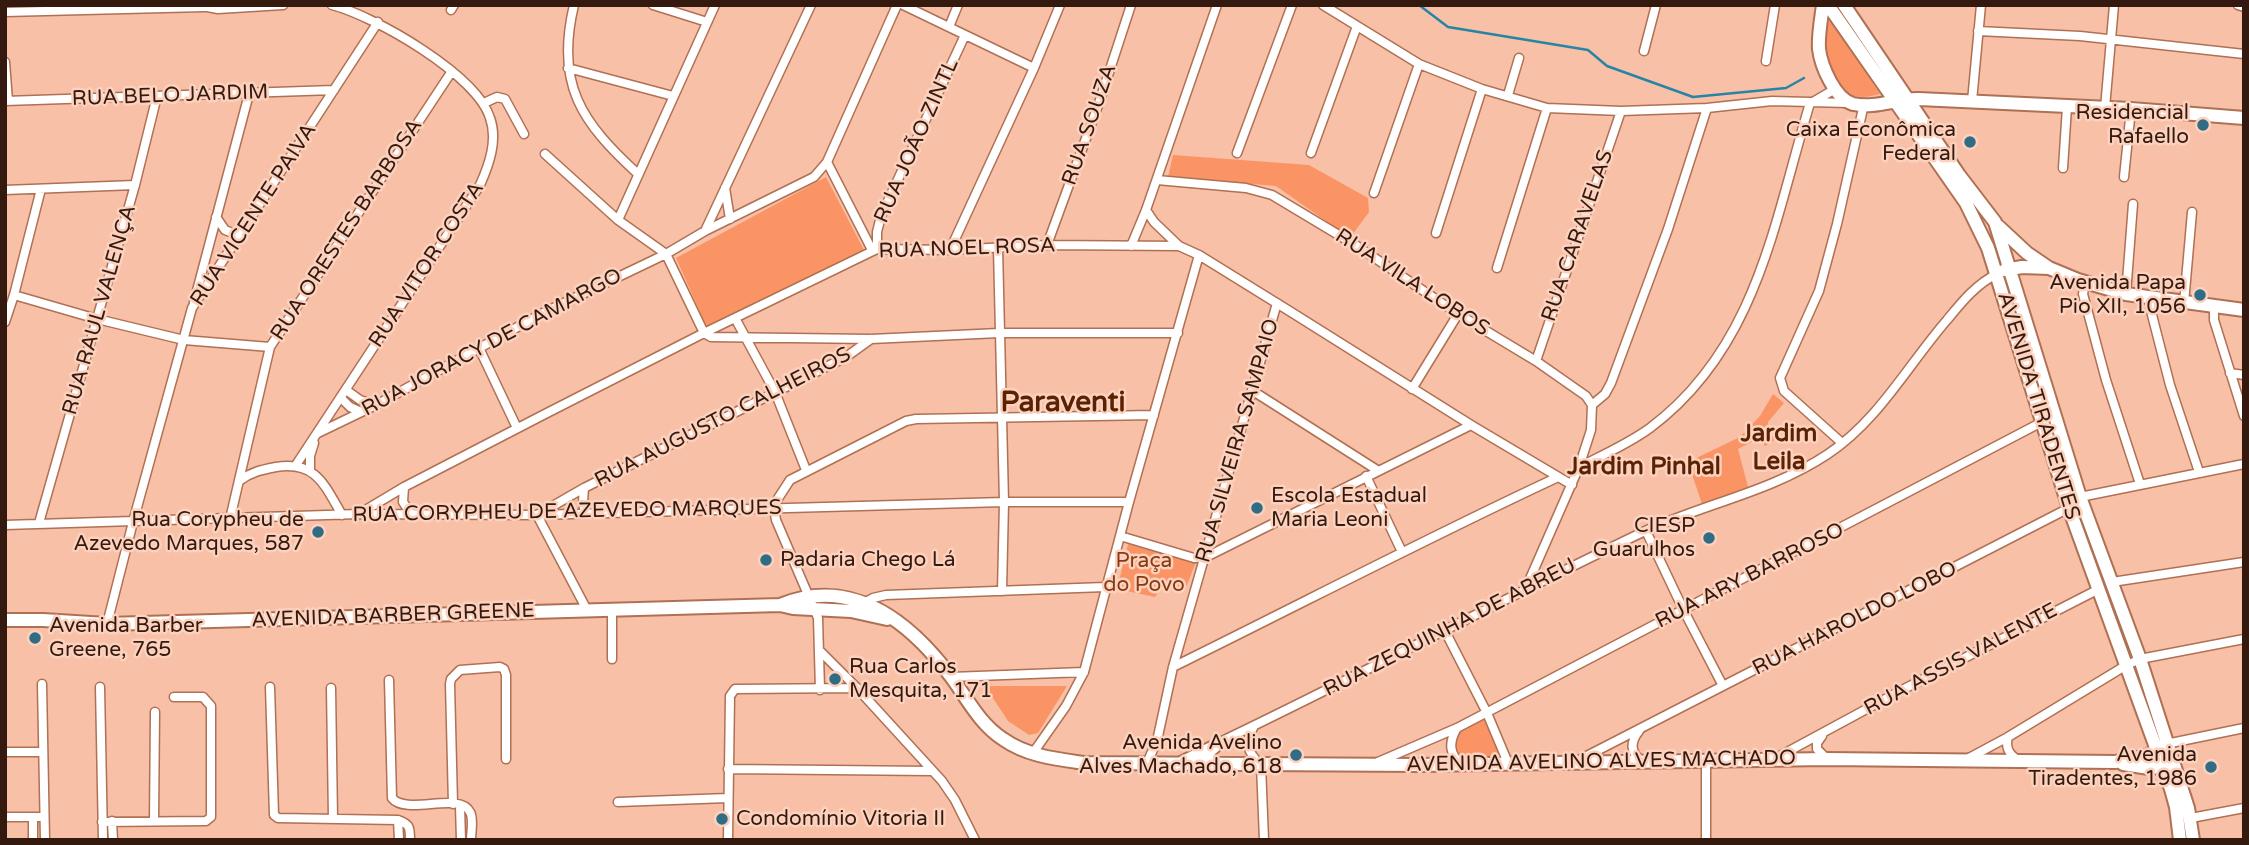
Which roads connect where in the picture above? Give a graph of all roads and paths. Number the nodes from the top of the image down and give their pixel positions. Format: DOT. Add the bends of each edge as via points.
graph roads {
  1 [pos="159,5"];
  2 [pos="283,5"];
  3 [pos="332,5"];
  4 [pos="574,5"];
  5 [pos="653,5"];
  6 [pos="715,5"];
  7 [pos="811,5"];
  8 [pos="897,5"];
  9 [pos="903,5"];
  10 [pos="958,5"];
  11 [pos="1060,5"];
  12 [pos="1131,5"];
  13 [pos="1217,5"];
  14 [pos="1292,5"];
  15 [pos="1323,5"];
  16 [pos="1656,5"];
  17 [pos="1775,5"];
  18 [pos="1825,5"];
  19 [pos="1844,5"];
  20 [pos="1980,5"];
  21 [pos="2114,5"];
  22 [pos="2238,5"];
  23 [pos="202,6"];
  24 [pos="2244,7"];
  25 [pos="148,10"];
  26 [pos="5,12"];
  27 [pos="378,22"];
  28 [pos="707,22"];
  29 [pos="1357,26"];
  30 [pos="949,27"];
  31 [pos="1978,31"];
  32 [pos="965,34"];
  33 [pos="2112,40"];
  34 [pos="1644,51"];
  35 [pos="2244,54"];
  36 [pos="1518,58"];
  37 [pos="1766,61"];
  38 [pos="5,62"];
  39 [pos="1419,64"];
  40 [pos="568,68"];
  41 [pos="1034,68"];
  42 [pos="452,71"];
  43 [pos="1834,87"];
  44 [pos="1482,89"];
  45 [pos="334,90"];
  46 [pos="249,94"];
  47 [pos="1508,95"];
  48 [pos="157,96"];
  49 [pos="673,96"];
  50 [pos="1900,100"];
  51 [pos="7,101"];
  52 [pos="1972,101"];
  53 [pos="484,103"];
  54 [pos="1810,103"];
  55 [pos="1857,104"];
  56 [pos="2067,107"];
  57 [pos="1548,108"];
  58 [pos="1707,108"];
  59 [pos="2105,108"];
  60 [pos="2131,109"];
  61 [pos="1621,111"];
  62 [pos="2244,118"];
  63 [pos="524,134"];
  64 [pos="1237,153"];
  65 [pos="1311,153"];
  66 [pos="545,154"];
  67 [pos="827,162"];
  68 [pos="2063,168"];
  69 [pos="638,174"];
  70 [pos="2124,177"];
  71 [pos="1157,180"];
  72 [pos="135,185"];
  73 [pos="725,188"];
  74 [pos="41,189"];
  75 [pos="5,190"];
  76 [pos="1374,193"];
  77 [pos="2133,204"];
  78 [pos="1146,210"];
  79 [pos="2192,212"];
  80 [pos="216,217"];
  81 [pos="730,219"];
  82 [pos="618,220"];
  83 [pos="1995,222"];
  84 [pos="705,231"];
  85 [pos="1436,233"];
  86 [pos="240,236"];
  87 [pos="1047,245"];
  88 [pos="1131,246"];
  89 [pos="1179,246"];
  90 [pos="998,248"];
  91 [pos="875,250"];
  92 [pos="950,250"];
  93 [pos="666,254"];
  94 [pos="1199,255"];
  95 [pos="2027,267"];
  96 [pos="1497,268"];
  97 [pos="2049,268"];
  98 [pos="2010,269"];
  99 [pos="1997,274"];
  100 [pos="2085,283"];
  101 [pos="2014,285"];
  102 [pos="2126,294"];
  103 [pos="15,295"];
  104 [pos="2150,298"];
  105 [pos="1277,303"];
  106 [pos="2184,303"];
  107 [pos="2007,304"];
  108 [pos="2214,307"];
  109 [pos="192,309"];
  110 [pos="2244,310"];
  111 [pos="1458,314"];
  112 [pos="6,318"];
  113 [pos="735,318"];
  114 [pos="97,319"];
  115 [pos="704,333"];
  116 [pos="999,333"];
  117 [pos="1178,333"];
  118 [pos="747,338"];
  119 [pos="871,339"];
  120 [pos="184,340"];
  121 [pos="270,347"];
  122 [pos="480,348"];
  123 [pos="1536,361"];
  124 [pos="2230,373"];
  125 [pos="2244,375"];
  126 [pos="1412,389"];
  127 [pos="346,390"];
  128 [pos="1253,391"];
  129 [pos="775,393"];
  130 [pos="341,398"];
  131 [pos="376,405"];
  132 [pos="1592,405"];
  133 [pos="362,412"];
  134 [pos="1154,415"];
  135 [pos="2244,416"];
  136 [pos="1002,418"];
  137 [pos="2042,422"];
  138 [pos="1471,425"];
  139 [pos="517,428"];
  140 [pos="317,435"];
  141 [pos="249,438"];
  142 [pos="1842,443"];
  143 [pos="2244,464"];
  144 [pos="296,465"];
  145 [pos="1579,467"];
  146 [pos="258,470"];
  147 [pos="806,470"];
  148 [pos="1377,470"];
  149 [pos="310,471"];
  150 [pos="2199,472"];
  151 [pos="1366,476"];
  152 [pos="1556,478"];
  153 [pos="239,481"];
  154 [pos="2140,484"];
  155 [pos="1572,485"];
  156 [pos="404,487"];
  157 [pos="584,488"];
  158 [pos="2080,497"];
  159 [pos="1004,502"];
  160 [pos="1129,502"];
  161 [pos="2069,508"];
  162 [pos="775,509"];
  163 [pos="359,514"];
  164 [pos="411,514"];
  165 [pos="585,514"];
  166 [pos="342,515"];
  167 [pos="537,515"];
  168 [pos="230,519"];
  169 [pos="133,522"];
  170 [pos="40,523"];
  171 [pos="5,525"];
  172 [pos="1646,531"];
  173 [pos="1120,536"];
  174 [pos="1402,552"];
  175 [pos="1206,557"];
  176 [pos="2244,562"];
  177 [pos="2112,582"];
  178 [pos="1105,587"];
  179 [pos="2099,589"];
  180 [pos="1525,590"];
  181 [pos="1002,591"];
  182 [pos="812,602"];
  183 [pos="864,603"];
  184 [pos="612,609"];
  185 [pos="587,610"];
  186 [pos="1684,611"];
  187 [pos="5,620"];
  188 [pos="895,621"];
  189 [pos="107,624"];
  190 [pos="1445,631"];
  191 [pos="2244,639"];
  192 [pos="818,650"];
  193 [pos="612,659"];
  194 [pos="2140,659"];
  195 [pos="2125,666"];
  196 [pos="1173,667"];
  197 [pos="1084,672"];
  198 [pos="951,677"];
  199 [pos="389,680"];
  200 [pos="42,684"];
  201 [pos="1723,686"];
  202 [pos="100,687"];
  203 [pos="270,687"];
  204 [pos="331,688"];
  205 [pos="857,688"];
  206 [pos="820,690"];
  207 [pos="174,697"];
  208 [pos="155,712"];
  209 [pos="1487,713"];
  210 [pos="1254,726"];
  211 [pos="1457,728"];
  212 [pos="2244,728"];
  213 [pos="1640,730"];
  214 [pos="1825,733"];
  215 [pos="2008,737"];
  216 [pos="1157,741"];
  217 [pos="1214,747"];
  218 [pos="2161,748"];
  219 [pos="5,752"];
  220 [pos="43,752"];
  221 [pos="1033,753"];
  222 [pos="506,759"];
  223 [pos="1827,759"];
  224 [pos="1706,760"];
  225 [pos="1771,760"];
  226 [pos="2018,760"];
  227 [pos="1574,762"];
  228 [pos="1961,762"];
  229 [pos="2115,762"];
  230 [pos="1508,763"];
  231 [pos="1644,763"];
  232 [pos="1374,764"];
  233 [pos="1465,764"];
  234 [pos="1146,765"];
  235 [pos="1171,765"];
  236 [pos="1208,765"];
  237 [pos="1261,765"];
  238 [pos="2163,767"];
  239 [pos="728,769"];
  240 [pos="932,771"];
  241 [pos="728,798"];
  242 [pos="618,802"];
  243 [pos="457,805"];
  244 [pos="2244,808"];
  245 [pos="5,817"];
  246 [pos="33,817"];
  247 [pos="44,817"];
  248 [pos="2191,818"];
  249 [pos="333,819"];
  250 [pos="398,820"];
  251 [pos="102,821"];
  252 [pos="112,821"];
  253 [pos="154,821"];
  254 [pos="33,840"];
  255 [pos="45,840"];
  256 [pos="103,840"];
  257 [pos="113,840"];
  258 [pos="399,840"];
  259 [pos="410,840"];
  260 [pos="461,840"];
  261 [pos="471,840"];
  262 [pos="728,840"];
  263 [pos="975,840"];
  264 [pos="1264,840"];
  265 [pos="1706,840"];
  266 [pos="2180,840"];
  267 [pos="2193,840"];
  1 -- 25 [label="street"];
  2 -- 23 [label="street"];
  3 -- 27 [label="street, RUA VITOR COSTA"];
  4 -- 40 [label="street"];
  5 -- 28 [label="street"];
  6 -- 28 [label="street"];
  7 -- 73 [label="street"];
  8 -- 67 [label="street"];
  9 -- 30 [label="street"];
  10 -- 30 [label="street"];
  11 -- 41 [label="street"];
  12 -- 87 [label="street, RUA SOUZA"];
  13 -- 71 [label="street"];
  14 -- 64 [label="street"];
  15 -- 29 [label="street"];
  16 -- 34 [label="street"];
  17 -- 37 [label="street"];
  18 -- 43 [label="street" via="1819,51"];
  18 -- 50 [label="street, AVENIDA TIRADENTES"];
  19 -- 50 [label="street, AVENIDA TIRADENTES"];
  20 -- 31 [label="street"];
  21 -- 33 [label="street"];
  22 -- 24 [label="street"];
  23 -- 25 [label="street"];
  25 -- 26 [label="street"];
  27 -- 42 [label="street, RUA VITOR COSTA"];
  27 -- 45 [label="street, RUA VICENTE PAIVA"];
  28 -- 49 [label="street"];
  29 -- 39 [label="street"];
  29 -- 65 [label="street"];
  30 -- 32 [label="street"];
  31 -- 33 [label="street"];
  31 -- 52 [label="street"];
  32 -- 41 [label="street"];
  32 -- 91 [label="street, RUA JOÃO ZINTL" via="881,216"];
  33 -- 35 [label="street"];
  33 -- 59 [label="street"];
  36 -- 47 [label="street"];
  38 -- 51 [label="street"];
  39 -- 44 [label="street"];
  39 -- 76 [label="street"];
  40 -- 49 [label="street"];
  40 -- 69 [label="street" via="588,121"];
  41 -- 92 [label="street"];
  42 -- 53 [label="street, RUA VITOR COSTA"];
  42 -- 121 [label="street, RUA ORESTES BARBOSA"];
  43 -- 54 [label="street"];
  43 -- 55 [label="street"];
  44 -- 47 [label="street"];
  44 -- 85 [label="street"];
  45 -- 46 [label="street, RUA BELO JARDIM"];
  45 -- 86 [label="street, RUA VICENTE PAIVA"];
  46 -- 48 [label="street, RUA BELO JARDIM"];
  46 -- 80 [label="street"];
  47 -- 57 [label="street"];
  48 -- 51 [label="street, RUA BELO JARDIM"];
  48 -- 72 [label="street, RUA RAUL VALENÇA"];
  49 -- 69 [label="street"];
  50 -- 52 [label="street"];
  50 -- 55 [label="street"];
  50 -- 83 [label="street, AVENIDA TIRADENTES"];
  50 -- 99 [label="street, AVENIDA TIRADENTES" via="1966,203"];
  52 -- 56 [label="street"];
  53 -- 63 [label="street" via="505,99"];
  53 -- 127 [label="street, RUA VITOR COSTA" via="493,135 480,186"];
  54 -- 55 [label="street"];
  54 -- 58 [label="street" via="1772,101"];
  54 -- 145 [label="street" via="1765,259 1736,328 1684,396 1650,428"];
  55 -- 142 [label="street" via="1837,224 1819,292 1780,378 1784,391"];
  56 -- 59 [label="street"];
  56 -- 68 [label="street"];
  57 -- 61 [label="street"];
  57 -- 96 [label="street"];
  58 -- 61 [label="street"];
  58 -- 132 [label="street" via="1611,383"];
  59 -- 60 [label="street"];
  60 -- 62 [label="street"];
  60 -- 70 [label="street"];
  61 -- 123 [label="street, RUA CARAVELAS"];
  66 -- 82 [label="street"];
  67 -- 81 [label="street, RUA JORACY DE CAMARGO" via="814,177"];
  67 -- 91 [label="street"];
  69 -- 82 [label="street"];
  71 -- 78 [label="street"];
  71 -- 111 [label="street, RUA VILA LOBOS" via="1246,188 1272,195"];
  72 -- 74 [label="street"];
  72 -- 114 [label="street, RUA RAUL VALENÇA"];
  73 -- 81 [label="street"];
  73 -- 84 [label="street"];
  74 -- 75 [label="street"];
  74 -- 103 [label="street"];
  77 -- 102 [label="street"];
  78 -- 88 [label="street"];
  78 -- 89 [label="street"];
  79 -- 106 [label="street"];
  80 -- 86 [label="street" via="225,230"];
  80 -- 109 [label="street"];
  81 -- 84 [label="street, RUA JORACY DE CAMARGO"];
  82 -- 93 [label="street"];
  83 -- 97 [label="street"];
  83 -- 98 [label="street, AVENIDA TIRADENTES"];
  84 -- 93 [label="street, RUA JORACY DE CAMARGO"];
  86 -- 109 [label="street, RUA VICENTE PAIVA"];
  87 -- 88 [label="street, RUA NOEL ROSA"];
  87 -- 90 [label="street, RUA NOEL ROSA"];
  88 -- 89 [label="street, RUA NOEL ROSA"];
  89 -- 94 [label="street, RUA NOEL ROSA"];
  90 -- 92 [label="street, RUA NOEL ROSA"];
  90 -- 116 [label="street"];
  91 -- 92 [label="street, RUA NOEL ROSA"];
  91 -- 113 [label="street, RUA NOEL ROSA"];
  93 -- 115 [label="street"];
  93 -- 122 [label="street, RUA JORACY DE CAMARGO"];
  94 -- 105 [label="street, RUA NOEL ROSA"];
  94 -- 117 [label="street"];
  95 -- 97 [label="street"];
  95 -- 98 [label="street"];
  95 -- 101 [label="street"];
  97 -- 100 [label="street"];
  98 -- 99 [label="street"];
  98 -- 101 [label="street, AVENIDA TIRADENTES"];
  99 -- 107 [label="street, AVENIDA TIRADENTES"];
  99 -- 142 [label="street, RUA ZEQUINHA DE ABREU" via="1962,302 1872,415"];
  100 -- 102 [label="street"];
  100 -- 154 [label="street" via="2083,294 2106,380"];
  101 -- 107 [label="street"];
  101 -- 158 [label="street, AVENIDA TIRADENTES"];
  102 -- 104 [label="street"];
  103 -- 112 [label="street"];
  103 -- 114 [label="street"];
  104 -- 106 [label="street"];
  104 -- 150 [label="street"];
  105 -- 126 [label="street, RUA NOEL ROSA"];
  105 -- 128 [label="street, RUA SILVEIRA SAMPAIO"];
  106 -- 108 [label="street"];
  107 -- 137 [label="street, AVENIDA TIRADENTES"];
  108 -- 110 [label="street"];
  108 -- 124 [label="street"];
  109 -- 120 [label="street, RUA VICENTE PAIVA"];
  111 -- 123 [label="street, RUA VILA LOBOS"];
  111 -- 126 [label="street"];
  113 -- 115 [label="street, RUA NOEL ROSA"];
  113 -- 118 [label="street"];
  114 -- 120 [label="street"];
  114 -- 170 [label="street, RUA RAUL VALENÇA"];
  115 -- 118 [label="street" via="715,338"];
  115 -- 139 [label="street, RUA NOEL ROSA"];
  116 -- 117 [label="street"];
  116 -- 119 [label="street"];
  116 -- 136 [label="street"];
  117 -- 134 [label="street"];
  118 -- 119 [label="street"];
  118 -- 129 [label="street"];
  119 -- 129 [label="street, RUA AUGUSTO CALHEIROS"];
  120 -- 121 [label="street"];
  120 -- 169 [label="street, RUA VICENTE PAIVA"];
  121 -- 141 [label="street, RUA ORESTES BARBOSA"];
  122 -- 131 [label="street, RUA JORACY DE CAMARGO"];
  122 -- 139 [label="street"];
  123 -- 132 [label="street, RUA VILA LOBOS" via="1577,388"];
  124 -- 125 [label="street"];
  124 -- 135 [label="street"];
  126 -- 138 [label="street, RUA NOEL ROSA"];
  127 -- 130 [label="street, RUA VITOR COSTA"];
  127 -- 131 [label="street"];
  128 -- 148 [label="street"];
  128 -- 175 [label="street, RUA SILVEIRA SAMPAIO"];
  129 -- 147 [label="street"];
  129 -- 157 [label="street, RUA AUGUSTO CALHEIROS"];
  130 -- 133 [label="street"];
  130 -- 140 [label="street, RUA VITOR COSTA"];
  131 -- 133 [label="street, RUA JORACY DE CAMARGO"];
  132 -- 145 [label="street" via="1591,430"];
  133 -- 140 [label="street, RUA JORACY DE CAMARGO"];
  134 -- 136 [label="street"];
  134 -- 160 [label="street"];
  136 -- 147 [label="street" via="906,421"];
  136 -- 159 [label="street"];
  137 -- 161 [label="street, AVENIDA TIRADENTES"];
  137 -- 186 [label="street, RUA ARY BARROSO"];
  138 -- 148 [label="street"];
  138 -- 152 [label="street, RUA NOEL ROSA"];
  139 -- 156 [label="street, RUA NOEL ROSA"];
  140 -- 144 [label="street, RUA VITOR COSTA"];
  140 -- 149 [label="street"];
  141 -- 146 [label="street" via="249,459"];
  141 -- 153 [label="street, RUA ORESTES BARBOSA"];
  142 -- 172 [label="street, RUA ZEQUINHA DE ABREU" via="1810,465 1761,488"];
  143 -- 150 [label="street"];
  144 -- 146 [label="street"];
  144 -- 149 [label="street"];
  145 -- 155 [label="street"];
  146 -- 153 [label="street"];
  147 -- 162 [label="street" via="784,486"];
  148 -- 151 [label="street"];
  149 -- 166 [label="street" via="326,486"];
  150 -- 154 [label="street"];
  151 -- 174 [label="street"];
  151 -- 175 [label="street"];
  152 -- 155 [label="street, RUA NOEL ROSA"];
  152 -- 174 [label="street"];
  153 -- 168 [label="street, RUA ORESTES BARBOSA"];
  154 -- 158 [label="street"];
  155 -- 180 [label="street"];
  156 -- 163 [label="street, RUA NOEL ROSA"];
  156 -- 164 [label="street" via="403,502"];
  157 -- 165 [label="street"];
  157 -- 167 [label="street, RUA AUGUSTO CALHEIROS"];
  158 -- 177 [label="street, AVENIDA TIRADENTES"];
  159 -- 160 [label="street, RUA CORYPHEU DE AZEVEDO MARQUES"];
  159 -- 162 [label="street, RUA CORYPHEU DE AZEVEDO MARQUES"];
  159 -- 181 [label="street"];
  160 -- 173 [label="street"];
  161 -- 179 [label="street, AVENIDA TIRADENTES"];
  161 -- 201 [label="street, RUA HAROLDO LOBO"];
  162 -- 165 [label="street, RUA CORYPHEU DE AZEVEDO MARQUES"];
  162 -- 182 [label="street" via="779,530"];
  163 -- 164 [label="street, RUA CORYPHEU DE AZEVEDO MARQUES"];
  163 -- 166 [label="street, RUA CORYPHEU DE AZEVEDO MARQUES"];
  164 -- 167 [label="street, RUA CORYPHEU DE AZEVEDO MARQUES"];
  165 -- 167 [label="street, RUA CORYPHEU DE AZEVEDO MARQUES"];
  166 -- 168 [label="street, RUA CORYPHEU DE AZEVEDO MARQUES"];
  167 -- 185 [label="street"];
  168 -- 169 [label="street, RUA CORYPHEU DE AZEVEDO MARQUES"];
  169 -- 170 [label="street, RUA CORYPHEU DE AZEVEDO MARQUES"];
  169 -- 189 [label="street, RUA VICENTE PAIVA"];
  170 -- 171 [label="street, RUA CORYPHEU DE AZEVEDO MARQUES"];
  172 -- 180 [label="street, RUA ZEQUINHA DE ABREU"];
  172 -- 186 [label="street"];
  173 -- 175 [label="street" via="1194,558"];
  173 -- 178 [label="street"];
  174 -- 196 [label="street"];
  175 -- 196 [label="street, RUA SILVEIRA SAMPAIO"];
  176 -- 177 [label="street"];
  177 -- 194 [label="street, AVENIDA TIRADENTES"];
  178 -- 181 [label="street"];
  178 -- 197 [label="street"];
  179 -- 195 [label="street, AVENIDA TIRADENTES"];
  179 -- 214 [label="street, RUA ASSIS VALENTE"];
  180 -- 190 [label="street, RUA ZEQUINHA DE ABREU"];
  181 -- 183 [label="street" via="886,595"];
  182 -- 183 [label="street, AVENIDA BARBER GREENE" via="841,597"];
  182 -- 184 [label="street, AVENIDA BARBER GREENE"];
  182 -- 188 [label="street, AVENIDA BARBER GREENE"];
  182 -- 192 [label="street" via="818,618"];
  183 -- 188 [label="street, AVENIDA BARBER GREENE"];
  184 -- 185 [label="street, AVENIDA BARBER GREENE"];
  184 -- 193 [label="street"];
  185 -- 189 [label="street, AVENIDA BARBER GREENE"];
  186 -- 201 [label="street"];
  186 -- 209 [label="street, RUA ARY BARROSO"];
  187 -- 189 [label="street, AVENIDA BARBER GREENE"];
  188 -- 198 [label="street, AVENIDA BARBER GREENE" via="919,638"];
  190 -- 209 [label="street"];
  190 -- 210 [label="street, RUA ZEQUINHA DE ABREU"];
  191 -- 194 [label="street"];
  192 -- 205 [label="street"];
  192 -- 206 [label="street"];
  194 -- 195 [label="street"];
  194 -- 218 [label="street, AVENIDA TIRADENTES"];
  195 -- 215 [label="street"];
  195 -- 218 [label="street, AVENIDA TIRADENTES"];
  196 -- 216 [label="street, RUA SILVEIRA SAMPAIO"];
  197 -- 198 [label="street"];
  197 -- 221 [label="street"];
  198 -- 221 [label="street, AVENIDA BARBER GREENE" via="990,729"];
  199 -- 243 [label="street" via="392,798 402,805"];
  200 -- 220 [label="street"];
  201 -- 213 [label="street, RUA HAROLDO LOBO"];
  202 -- 251 [label="street"];
  203 -- 249 [label="street" via="274,815"];
  204 -- 249 [label="street"];
  205 -- 206 [label="street"];
  205 -- 240 [label="street"];
  206 -- 239 [label="street" via="732,691"];
  207 -- 253 [label="street" via="203,697 211,706 212,814 206,821"];
  208 -- 253 [label="street"];
  209 -- 211 [label="street, RUA ARY BARROSO"];
  209 -- 230 [label="street"];
  210 -- 217 [label="street, RUA ZEQUINHA DE ABREU"];
  210 -- 237 [label="street" via="1247,747"];
  211 -- 232 [label="street, RUA ARY BARROSO"];
  211 -- 233 [label="street" via="1451,748 1455,758"];
  212 -- 218 [label="street"];
  213 -- 227 [label="street, RUA HAROLDO LOBO"];
  213 -- 231 [label="street" via="1632,747"];
  214 -- 223 [label="street" via="1816,747"];
  214 -- 225 [label="street, RUA ASSIS VALENTE"];
  215 -- 226 [label="street" via="2009,753"];
  215 -- 228 [label="street"];
  216 -- 234 [label="street, RUA SILVEIRA SAMPAIO"];
  216 -- 235 [label="street"];
  217 -- 235 [label="street"];
  217 -- 236 [label="street"];
  218 -- 229 [label="street, AVENIDA AVELINO ALVES MACHADO"];
  218 -- 238 [label="street, AVENIDA TIRADENTES"];
  218 -- 248 [label="street, AVENIDA TIRADENTES"];
  219 -- 220 [label="street"];
  220 -- 247 [label="street"];
  221 -- 234 [label="street, AVENIDA AVELINO ALVES MACHADO" via="1084,763"];
  222 -- 243 [label="street" via="504,669 460,670 450,684"];
  223 -- 225 [label="street, AVENIDA AVELINO ALVES MACHADO"];
  223 -- 228 [label="street, AVENIDA AVELINO ALVES MACHADO"];
  224 -- 225 [label="street, AVENIDA AVELINO ALVES MACHADO"];
  224 -- 231 [label="street, AVENIDA AVELINO ALVES MACHADO"];
  224 -- 265 [label="street"];
  226 -- 228 [label="street, AVENIDA AVELINO ALVES MACHADO"];
  226 -- 229 [label="street, AVENIDA AVELINO ALVES MACHADO"];
  227 -- 230 [label="street, AVENIDA AVELINO ALVES MACHADO"];
  227 -- 231 [label="street, AVENIDA AVELINO ALVES MACHADO"];
  229 -- 238 [label="street"];
  230 -- 233 [label="street, AVENIDA AVELINO ALVES MACHADO"];
  232 -- 233 [label="street, AVENIDA AVELINO ALVES MACHADO"];
  232 -- 237 [label="street, AVENIDA AVELINO ALVES MACHADO"];
  234 -- 235 [label="street, AVENIDA AVELINO ALVES MACHADO"];
  235 -- 236 [label="street, AVENIDA AVELINO ALVES MACHADO"];
  236 -- 237 [label="street, AVENIDA AVELINO ALVES MACHADO"];
  237 -- 264 [label="street"];
  238 -- 266 [label="street, AVENIDA TIRADENTES" via="2176,807"];
  239 -- 240 [label="street"];
  239 -- 241 [label="street"];
  240 -- 263 [label="street" via="955,800"];
  241 -- 242 [label="street"];
  241 -- 262 [label="street"];
  243 -- 260 [label="street"];
  243 -- 261 [label="street" via="471,814"];
  244 -- 248 [label="street"];
  245 -- 246 [label="street"];
  246 -- 247 [label="street"];
  246 -- 254 [label="street"];
  247 -- 255 [label="street"];
  248 -- 267 [label="street, AVENIDA TIRADENTES"];
  249 -- 250 [label="street"];
  250 -- 258 [label="street"];
  250 -- 259 [label="street" via="408,824"];
  251 -- 252 [label="street"];
  251 -- 256 [label="street"];
  252 -- 253 [label="street"];
  252 -- 257 [label="street"];
}
